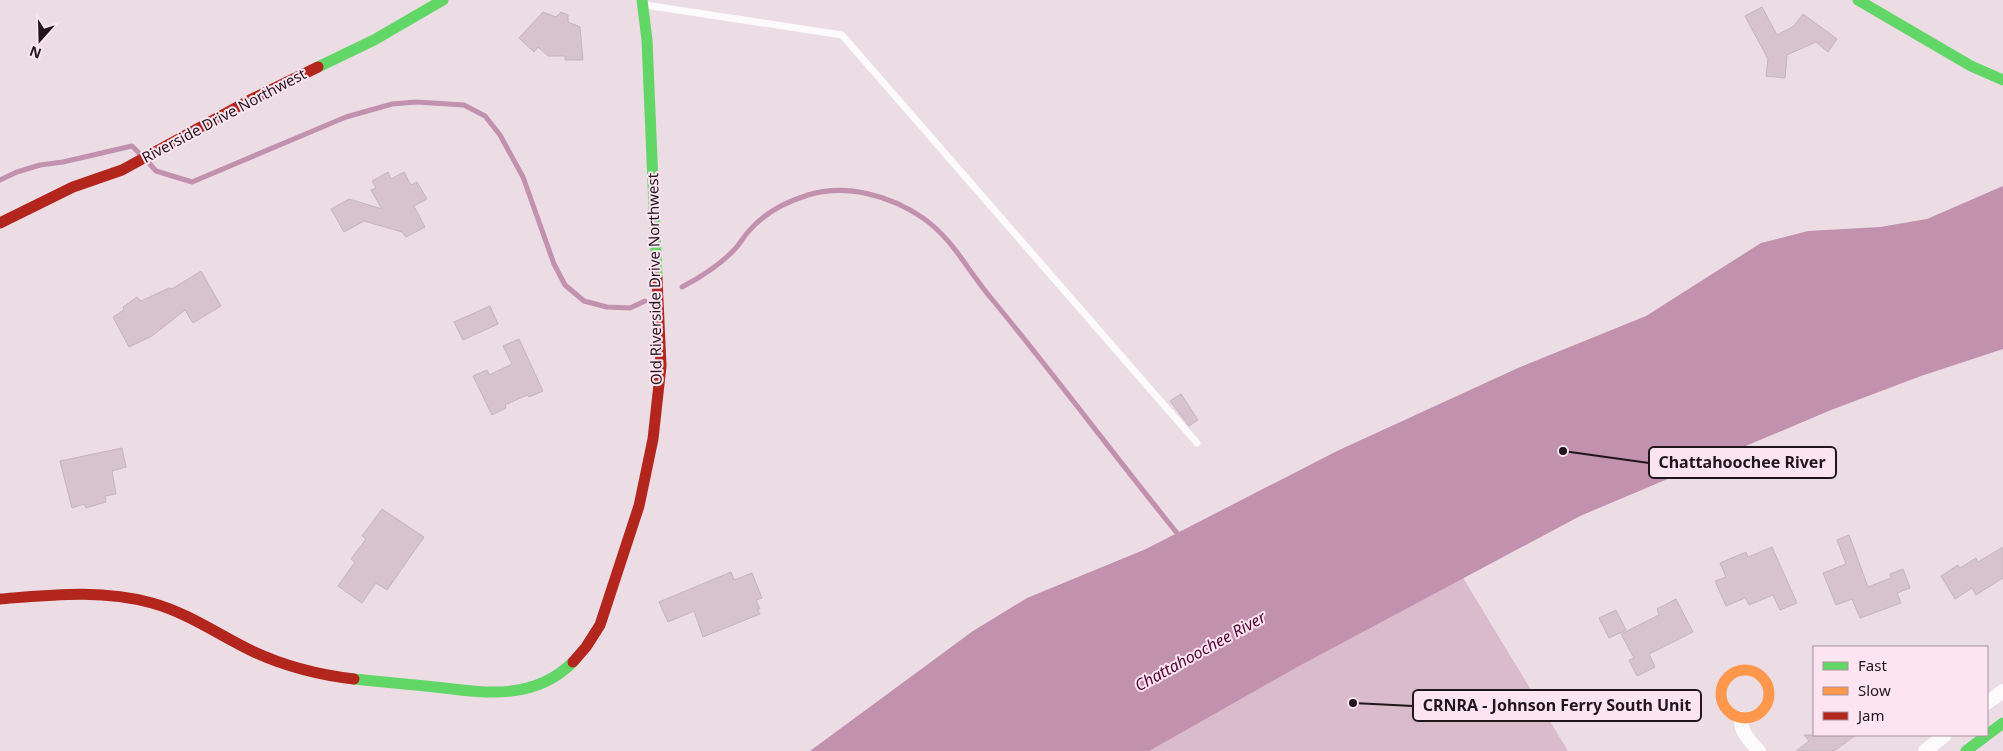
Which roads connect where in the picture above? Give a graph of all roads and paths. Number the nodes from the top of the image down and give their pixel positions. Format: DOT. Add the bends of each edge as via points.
graph roads {
  1 [pos="444,0"];
  2 [pos="1858,0"];
  3 [pos="642,2"];
  4 [pos="2003,80"];
  5 [pos="0,223"];
  6 [pos="1197,443"];
  7 [pos="0,599"];
  8 [pos="2003,691"];
  9 [pos="1988,702"];
  10 [pos="1741,718"];
  11 [pos="2003,723"];
  12 [pos="1988,734"];
  13 [pos="1944,736"];
  14 [pos="1986,736"];
  15 [pos="1759,751"];
  16 [pos="1925,751"];
  17 [pos="1966,751"];
  1 -- 5 [label="street, Riverside Drive Northwest" via="374,40 250,100 156,153 122,170 73,187"];
  2 -- 4 [label="street" via="1971,66"];
  3 -- 6 [label="lane" via="842,35"];
  3 -- 7 [label="street, Old Riverside Drive Northwest" via="647,40 661,366 653,439 640,506 600,625 579,658 550,680 524,690 495,693 335,677 268,659 231,642 188,616 136,598 86,593"];
  8 -- 9 [label="street"];
  10 -- 10 [label="street" via="1752,717 1762,711 1768,701 1769,689 1764,678 1755,671 1743,669 1732,673 1720,692 1722,704"];
  10 -- 15 [label="street" via="1743,732"];
  11 -- 12 [label="street"];
  13 -- 16 [label="street"];
  14 -- 17 [label="street"];
}
